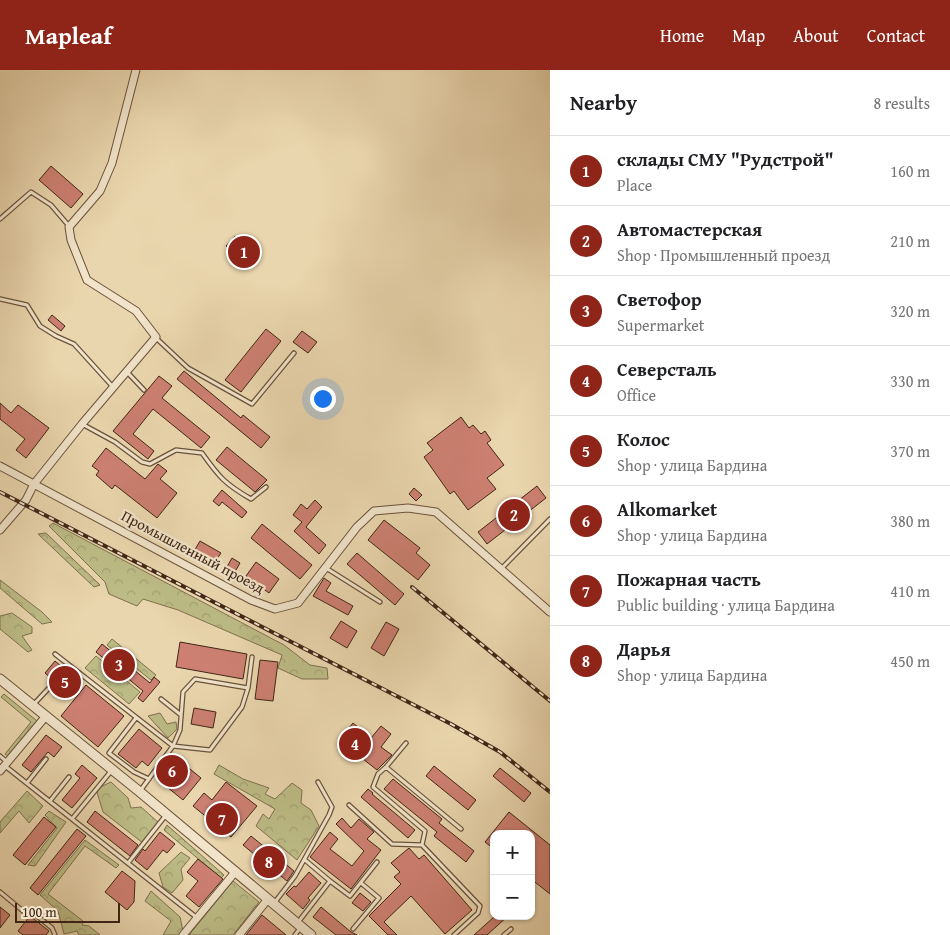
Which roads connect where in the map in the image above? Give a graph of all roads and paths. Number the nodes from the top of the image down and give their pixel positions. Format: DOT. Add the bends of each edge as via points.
graph roads {
  1 [pos="136,70"];
  2 [pos="0,219"];
  3 [pos="69,227"];
  4 [pos="0,299"];
  5 [pos="156,338"];
  6 [pos="294,353"];
  7 [pos="127,371"];
  8 [pos="113,388"];
  9 [pos="144,390"];
  10 [pos="82,424"];
  11 [pos="0,466"];
  12 [pos="34,484"];
  13 [pos="266,487"];
  14 [pos="550,519"];
  15 [pos="0,530"];
  16 [pos="325,568"];
  17 [pos="501,569"];
  18 [pos="380,602"];
  19 [pos="550,612"];
  20 [pos="55,654"];
  21 [pos="252,657"];
  22 [pos="0,679"];
  23 [pos="49,688"];
  24 [pos="248,688"];
  25 [pos="161,699"];
  26 [pos="33,706"];
  27 [pos="181,715"];
  28 [pos="46,716"];
  29 [pos="136,718"];
  30 [pos="406,743"];
  31 [pos="173,746"];
  32 [pos="0,756"];
  33 [pos="46,759"];
  34 [pos="4,766"];
  35 [pos="386,767"];
  36 [pos="112,769"];
  37 [pos="70,778"];
  38 [pos="149,779"];
  39 [pos="318,782"];
  40 [pos="27,783"];
  41 [pos="140,792"];
  42 [pos="50,802"];
  43 [pos="349,805"];
  44 [pos="167,814"];
  45 [pos="72,819"];
  46 [pos="461,829"];
  47 [pos="422,845"];
  48 [pos="305,860"];
  49 [pos="377,862"];
  50 [pos="128,863"];
  51 [pos="236,871"];
  52 [pos="330,881"];
  53 [pos="361,882"];
  54 [pos="0,892"];
  55 [pos="271,901"];
  56 [pos="197,918"];
  57 [pos="299,925"];
  58 [pos="353,929"];
  59 [pos="511,929"];
  60 [pos="54,935"];
  61 [pos="183,935"];
  62 [pos="239,935"];
  63 [pos="295,935"];
  64 [pos="311,935"];
  65 [pos="454,935"];
  66 [pos="504,935"];
  1 -- 3 [label="street" via="112,163 100,191"];
  2 -- 3 [label="lane" via="30,192 51,205"];
  3 -- 5 [label="street" via="87,280 136,311"];
  4 -- 8 [label="lane" via="27,305 40,326 74,344"];
  5 -- 6 [label="lane" via="188,368 252,404"];
  5 -- 7 [label="street"];
  7 -- 8 [label="street"];
  7 -- 9 [label="lane"];
  8 -- 10 [label="street"];
  10 -- 12 [label="street"];
  10 -- 13 [label="lane" via="142,462 150,464 176,450 202,453 220,478 251,499"];
  11 -- 12 [label="street, Промышленный проезд"];
  12 -- 15 [label="street" via="26,500"];
  12 -- 16 [label="street, Промышленный проезд" via="251,600 275,609 298,603"];
  14 -- 17 [label="lane"];
  16 -- 17 [label="street, Промышленный проезд" via="374,511 408,508 436,512"];
  16 -- 18 [label="lane"];
  17 -- 19 [label="street, Промышленный проезд"];
  20 -- 29 [label="lane"];
  21 -- 24 [label="lane"];
  22 -- 26 [label="street"];
  23 -- 26 [label="lane"];
  24 -- 27 [label="lane" via="195,679 183,692"];
  24 -- 31 [label="lane" via="242,707 210,750"];
  25 -- 27 [label="lane"];
  26 -- 28 [label="street"];
  27 -- 31 [label="lane" via="180,730"];
  28 -- 34 [label="street"];
  28 -- 36 [label="street"];
  29 -- 31 [label="lane"];
  29 -- 38 [label="lane" via="109,753"];
  30 -- 35 [label="lane"];
  31 -- 38 [label="lane"];
  32 -- 34 [label="lane"];
  33 -- 40 [label="lane"];
  34 -- 40 [label="lane"];
  35 -- 46 [label="lane"];
  35 -- 47 [label="lane" via="378,774 373,787 425,831"];
  36 -- 41 [label="street"];
  36 -- 45 [label="lane"];
  37 -- 42 [label="lane"];
  38 -- 41 [label="lane"];
  39 -- 48 [label="lane" via="332,807"];
  40 -- 42 [label="lane"];
  41 -- 44 [label="street"];
  42 -- 45 [label="lane"];
  43 -- 47 [label="lane" via="392,844"];
  44 -- 50 [label="lane"];
  44 -- 51 [label="street"];
  45 -- 50 [label="lane"];
  47 -- 65 [label="lane" via="480,906 478,913"];
  48 -- 52 [label="lane"];
  48 -- 55 [label="lane" via="295,876"];
  49 -- 53 [label="lane"];
  50 -- 56 [label="lane"];
  51 -- 55 [label="street"];
  51 -- 56 [label="street"];
  52 -- 53 [label="lane" via="350,896"];
  52 -- 57 [label="lane"];
  53 -- 58 [label="lane" via="379,898"];
  54 -- 60 [label="lane" via="23,911 31,911 52,928"];
  55 -- 57 [label="street"];
  55 -- 62 [label="street"];
  56 -- 61 [label="street"];
  57 -- 63 [label="lane"];
  57 -- 64 [label="street"];
  59 -- 66 [label="lane"];
}
